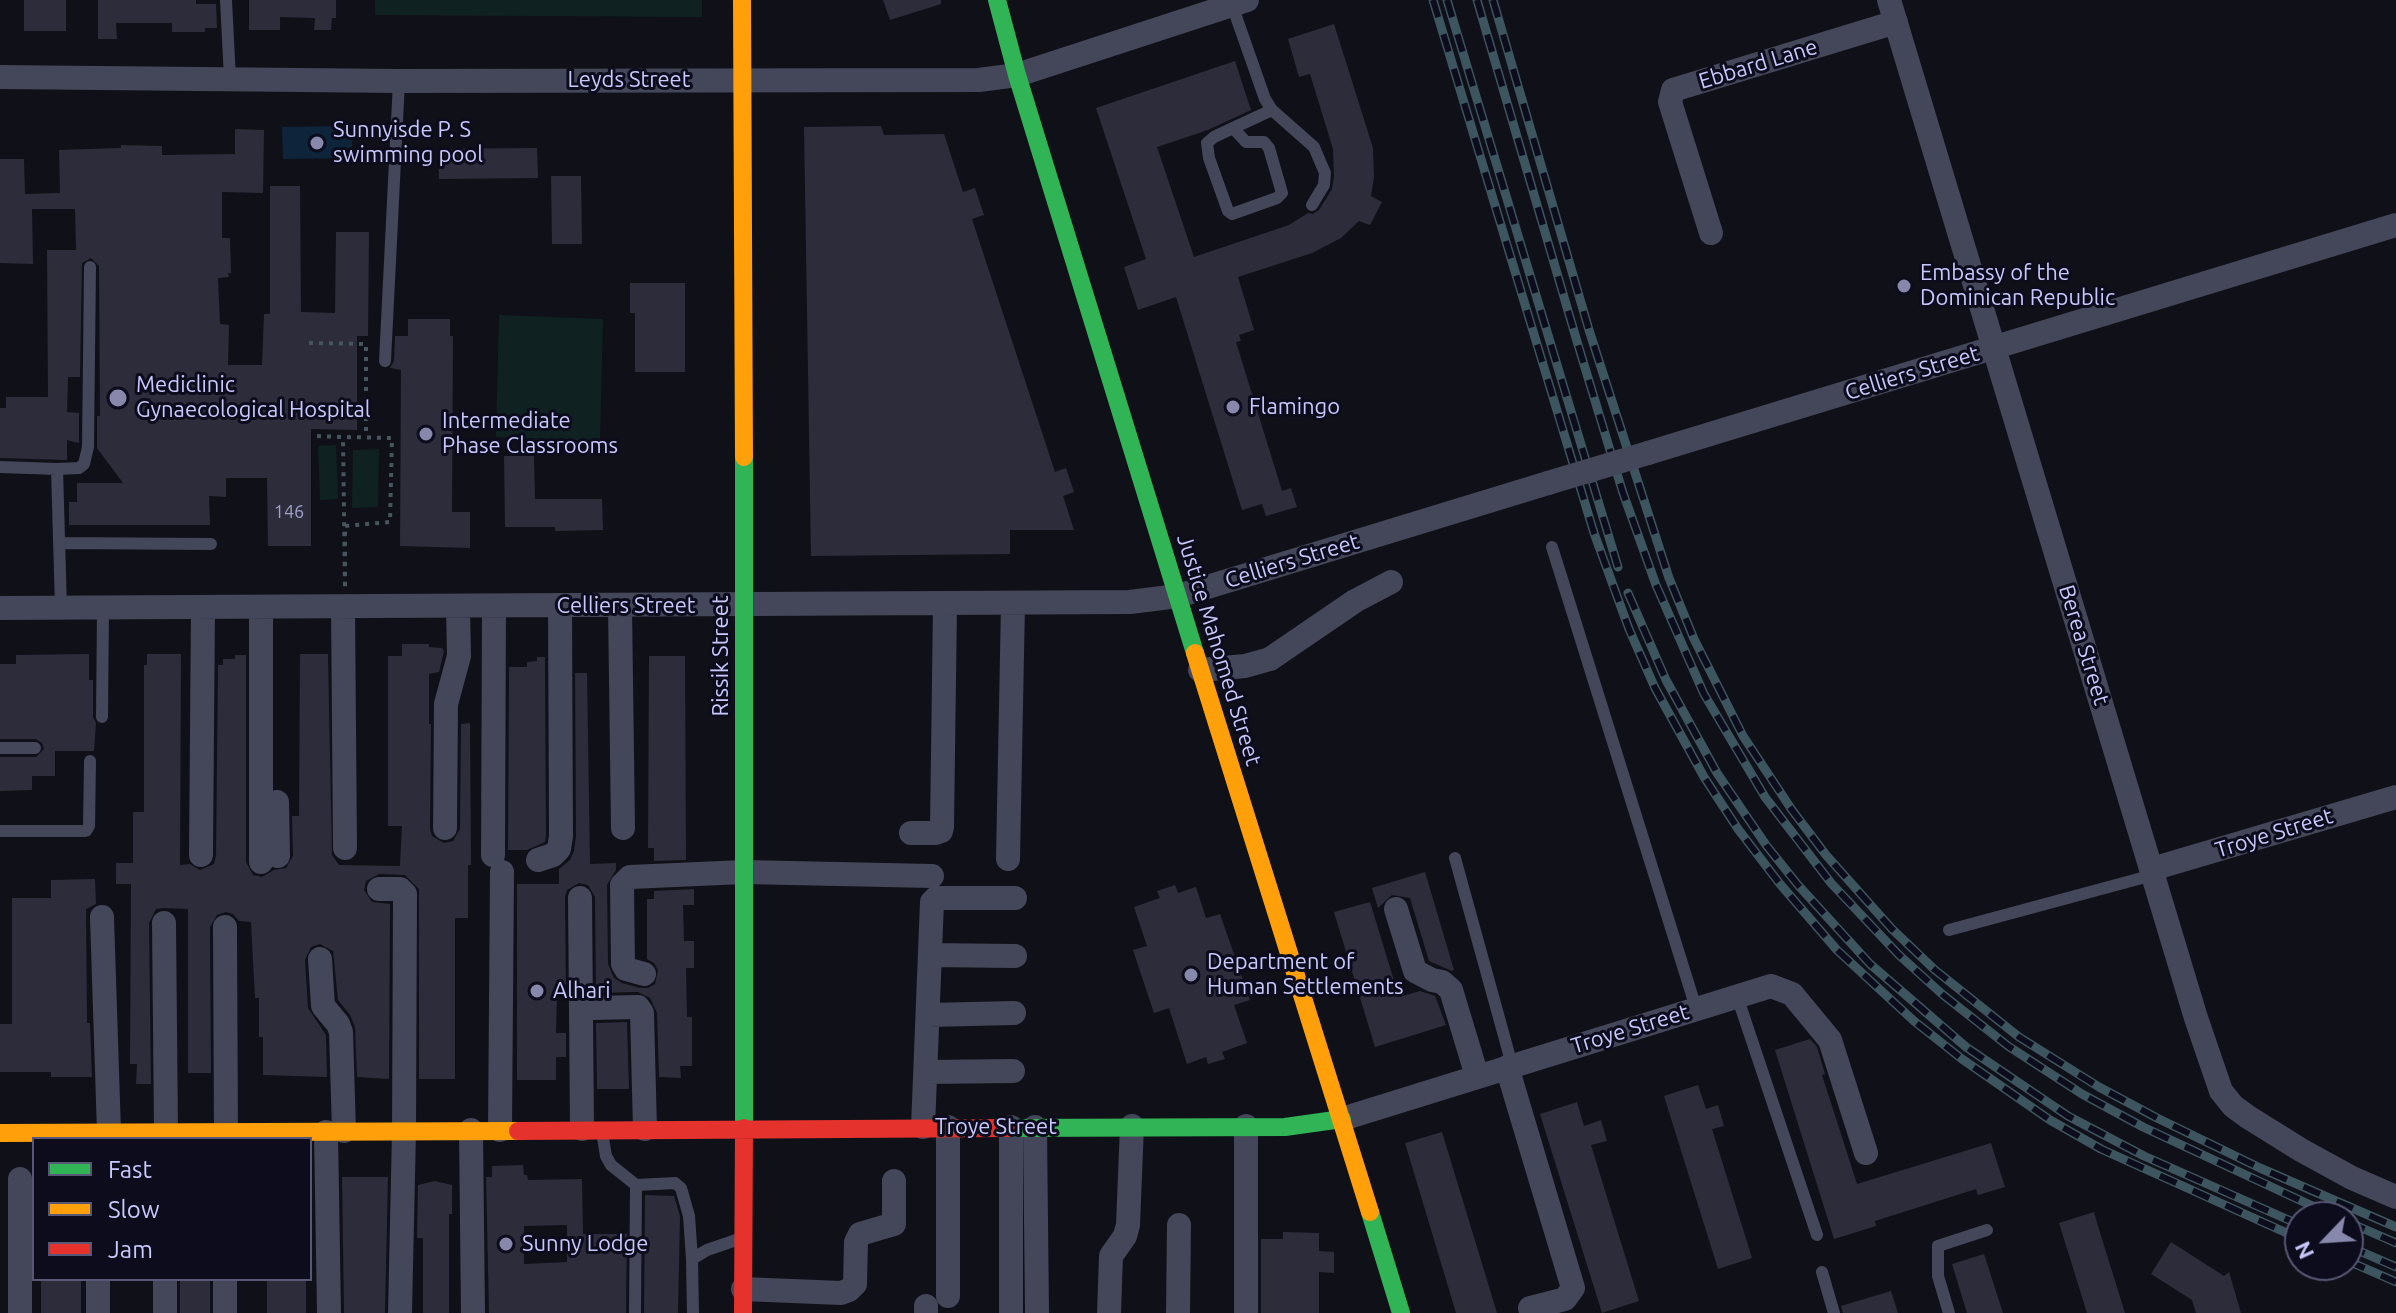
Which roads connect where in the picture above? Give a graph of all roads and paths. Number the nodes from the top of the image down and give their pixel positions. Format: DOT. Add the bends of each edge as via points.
graph roads {
  1 [pos="226,0"];
  2 [pos="742,0"];
  3 [pos="997,0"];
  4 [pos="1239,2"];
  5 [pos="1893,11"];
  6 [pos="1017,75"];
  7 [pos="0,77"];
  8 [pos="230,79"];
  9 [pos="741,80"];
  10 [pos="399,81"];
  11 [pos="1272,110"];
  12 [pos="1233,128"];
  13 [pos="1312,205"];
  14 [pos="2396,225"];
  15 [pos="1711,233"];
  16 [pos="90,267"];
  17 [pos="309,343"];
  18 [pos="1994,349"];
  19 [pos="385,361"];
  20 [pos="317,436"];
  21 [pos="343,437"];
  22 [pos="366,437"];
  23 [pos="0,467"];
  24 [pos="57,469"];
  25 [pos="59,543"];
  26 [pos="211,544"];
  27 [pos="1552,547"];
  28 [pos="1391,582"];
  29 [pos="1178,596"];
  30 [pos="1013,604"];
  31 [pos="945,605"];
  32 [pos="620,606"];
  33 [pos="745,606"];
  34 [pos="343,607"];
  35 [pos="458,607"];
  36 [pos="494,607"];
  37 [pos="560,607"];
  38 [pos="0,608"];
  39 [pos="61,608"];
  40 [pos="103,608"];
  41 [pos="196,608"];
  42 [pos="268,608"];
  43 [pos="1200,670"];
  44 [pos="102,717"];
  45 [pos="0,748"];
  46 [pos="35,748"];
  47 [pos="90,761"];
  48 [pos="2396,797"];
  49 [pos="445,828"];
  50 [pos="623,828"];
  51 [pos="0,831"];
  52 [pos="911,833"];
  53 [pos="194,847"];
  54 [pos="345,848"];
  55 [pos="1455,858"];
  56 [pos="269,859"];
  57 [pos="1008,859"];
  58 [pos="538,860"];
  59 [pos="744,872"];
  60 [pos="2152,872"];
  61 [pos="932,876"];
  62 [pos="379,889"];
  63 [pos="580,898"];
  64 [pos="1015,898"];
  65 [pos="1396,909"];
  66 [pos="102,917"];
  67 [pos="164,923"];
  68 [pos="225,927"];
  69 [pos="1949,930"];
  70 [pos="930,955"];
  71 [pos="1015,956"];
  72 [pos="320,959"];
  73 [pos="644,974"];
  74 [pos="1737,996"];
  75 [pos="593,1008"];
  76 [pos="1696,1008"];
  77 [pos="1014,1013"];
  78 [pos="928,1015"];
  79 [pos="1509,1066"];
  80 [pos="1013,1071"];
  81 [pos="926,1072"];
  82 [pos="1477,1076"];
  83 [pos="1342,1119"];
  84 [pos="1132,1126"];
  85 [pos="1246,1126"];
  86 [pos="923,1127"];
  87 [pos="948,1127"];
  88 [pos="1023,1127"];
  89 [pos="744,1128"];
  90 [pos="591,1129"];
  91 [pos="645,1129"];
  92 [pos="466,1130"];
  93 [pos="500,1130"];
  94 [pos="404,1131"];
  95 [pos="166,1132"];
  96 [pos="335,1132"];
  97 [pos="0,1133"];
  98 [pos="100,1135"];
  99 [pos="226,1136"];
  100 [pos="1866,1153"];
  101 [pos="20,1179"];
  102 [pos="894,1181"];
  103 [pos="636,1185"];
  104 [pos="2396,1197"];
  105 [pos="1179,1225"];
  106 [pos="1987,1230"];
  107 [pos="1817,1235"];
  108 [pos="744,1237"];
  109 [pos="692,1259"];
  110 [pos="1822,1272"];
  111 [pos="98,1281"];
  112 [pos="165,1281"];
  113 [pos="225,1281"];
  114 [pos="948,1296"];
  115 [pos="743,1301"];
  116 [pos="1530,1308"];
  117 [pos="20,1313"];
  118 [pos="98,1313"];
  119 [pos="165,1313"];
  120 [pos="225,1313"];
  121 [pos="329,1313"];
  122 [pos="400,1313"];
  123 [pos="461,1313"];
  124 [pos="473,1313"];
  125 [pos="635,1313"];
  126 [pos="693,1313"];
  127 [pos="1011,1313"];
  128 [pos="1037,1313"];
  129 [pos="1109,1313"];
  130 [pos="1178,1313"];
  131 [pos="1246,1313"];
  132 [pos="1401,1313"];
  133 [pos="1834,1313"];
  134 [pos="1949,1313"];
  1 -- 8 [label="lane"];
  2 -- 9 [label="main road, Rissik Street"];
  3 -- 6 [label="main road, Justice Mahomed Street"];
  4 -- 6 [label="street, Leyds Street"];
  4 -- 11 [label="lane"];
  5 -- 15 [label="street, Ebbard Lane" via="1673,90 1670,102"];
  5 -- 18 [label="street, Berea Street"];
  6 -- 9 [label="street, Leyds Street" via="979,80"];
  6 -- 29 [label="main road, Justice Mahomed Street"];
  7 -- 8 [label="street, Leyds Street"];
  8 -- 10 [label="street, Leyds Street"];
  9 -- 10 [label="street, Leyds Street"];
  9 -- 33 [label="main road, Rissik Street"];
  10 -- 19 [label="lane"];
  11 -- 12 [label="lane"];
  11 -- 13 [label="lane" via="1314,147 1320,160 1324,185"];
  12 -- 12 [label="lane" via="1207,143 1232,214 1282,193 1269,148 1264,142 1246,142"];
  14 -- 18 [label="street, Celliers Street"];
  16 -- 24 [label="lane" via="88,447 82,466"];
  17 -- 22 [label="path" via="366,344"];
  18 -- 29 [label="street, Celliers Street, bridge"];
  18 -- 60 [label="street, Berea Street"];
  20 -- 21 [label="path"];
  21 -- 22 [label="path"];
  21 -- 22 [label="path" via="345,589 345,526 390,522 392,438"];
  23 -- 24 [label="lane"];
  24 -- 25 [label="lane"];
  25 -- 26 [label="lane"];
  25 -- 39 [label="lane"];
  27 -- 76 [label="lane"];
  28 -- 43 [label="street" via="1270,659"];
  29 -- 30 [label="street, Celliers Street"];
  29 -- 43 [label="main road, Justice Mahomed Street"];
  30 -- 31 [label="street, Celliers Street"];
  30 -- 57 [label="street"];
  31 -- 33 [label="street, Celliers Street"];
  31 -- 52 [label="street" via="942,827 935,833"];
  32 -- 33 [label="street, Celliers Street"];
  32 -- 37 [label="street, Celliers Street"];
  32 -- 50 [label="street"];
  33 -- 59 [label="main road, Rissik Street"];
  34 -- 35 [label="street, Celliers Street"];
  34 -- 42 [label="street, Celliers Street"];
  34 -- 54 [label="street"];
  35 -- 36 [label="street, Celliers Street"];
  35 -- 49 [label="street" via="459,656 446,704"];
  36 -- 37 [label="street, Celliers Street"];
  36 -- 93 [label="street"];
  37 -- 58 [label="street" via="561,836 559,849"];
  38 -- 39 [label="street, Celliers Street"];
  39 -- 40 [label="street, Celliers Street"];
  40 -- 41 [label="street, Celliers Street"];
  40 -- 44 [label="lane"];
  41 -- 42 [label="street, Celliers Street"];
  41 -- 53 [label="street"];
  42 -- 56 [label="street"];
  43 -- 83 [label="main road, Justice Mahomed Street"];
  45 -- 46 [label="lane"];
  47 -- 51 [label="lane" via="86,831"];
  48 -- 60 [label="street, Troye Street"];
  55 -- 79 [label="lane"];
  59 -- 61 [label="street"];
  59 -- 73 [label="street" via="635,875 624,881 623,964"];
  59 -- 89 [label="main road, Rissik Street"];
  60 -- 69 [label="lane"];
  60 -- 104 [label="street, Berea Street" via="2227,1100 2325,1164"];
  62 -- 94 [label="street" via="405,894"];
  63 -- 90 [label="street"];
  64 -- 70 [label="street" via="934,899"];
  65 -- 82 [label="street" via="1415,971 1451,990"];
  66 -- 98 [label="street"];
  67 -- 95 [label="street"];
  68 -- 99 [label="street"];
  70 -- 71 [label="street"];
  70 -- 78 [label="street"];
  72 -- 96 [label="street" via="323,1006 341,1032"];
  74 -- 76 [label="street, Troye Street"];
  74 -- 100 [label="street, Troye Street" via="1771,986 1784,989 1830,1040"];
  74 -- 107 [label="lane"];
  75 -- 91 [label="street" via="638,1007 642,1013"];
  76 -- 79 [label="street, Troye Street"];
  77 -- 78 [label="street"];
  78 -- 81 [label="street"];
  79 -- 82 [label="street, Troye Street"];
  79 -- 116 [label="street" via="1573,1288 1565,1299"];
  80 -- 81 [label="street"];
  81 -- 86 [label="street"];
  82 -- 83 [label="street, Troye Street"];
  83 -- 85 [label="main road, Troye Street"];
  83 -- 132 [label="main road, Justice Mahomed Street"];
  84 -- 85 [label="main road, Troye Street"];
  84 -- 88 [label="main road, Troye Street"];
  84 -- 129 [label="street" via="1128,1225 1111,1256"];
  85 -- 131 [label="street"];
  86 -- 87 [label="main road, Troye Street"];
  86 -- 89 [label="main road, Troye Street"];
  87 -- 88 [label="main road, Troye Street"];
  87 -- 114 [label="street"];
  88 -- 127 [label="street"];
  88 -- 128 [label="street"];
  89 -- 91 [label="main road, Troye Street"];
  89 -- 108 [label="main road, Rissik Street"];
  90 -- 91 [label="main road, Troye Street"];
  90 -- 93 [label="main road, Troye Street"];
  90 -- 103 [label="lane" via="608,1160"];
  92 -- 93 [label="main road, Troye Street"];
  92 -- 94 [label="main road, Troye Street"];
  92 -- 123 [label="street"];
  92 -- 124 [label="street"];
  94 -- 96 [label="main road, Troye Street"];
  94 -- 122 [label="street"];
  95 -- 98 [label="main road, Troye Street"];
  95 -- 99 [label="main road, Troye Street"];
  96 -- 99 [label="main road, Troye Street"];
  96 -- 121 [label="street"];
  97 -- 98 [label="main road, Troye Street"];
  101 -- 117 [label="street"];
  102 -- 115 [label="street" via="894,1224 858,1237 851,1288"];
  103 -- 109 [label="lane" via="675,1183 681,1188"];
  103 -- 125 [label="lane"];
  105 -- 130 [label="street"];
  106 -- 134 [label="lane" via="1938,1246 1938,1276"];
  108 -- 109 [label="lane"];
  108 -- 115 [label="main road, Rissik Street"];
  109 -- 126 [label="lane"];
  110 -- 133 [label="lane"];
  111 -- 118 [label="street"];
  112 -- 119 [label="street"];
  113 -- 120 [label="street"];
}
